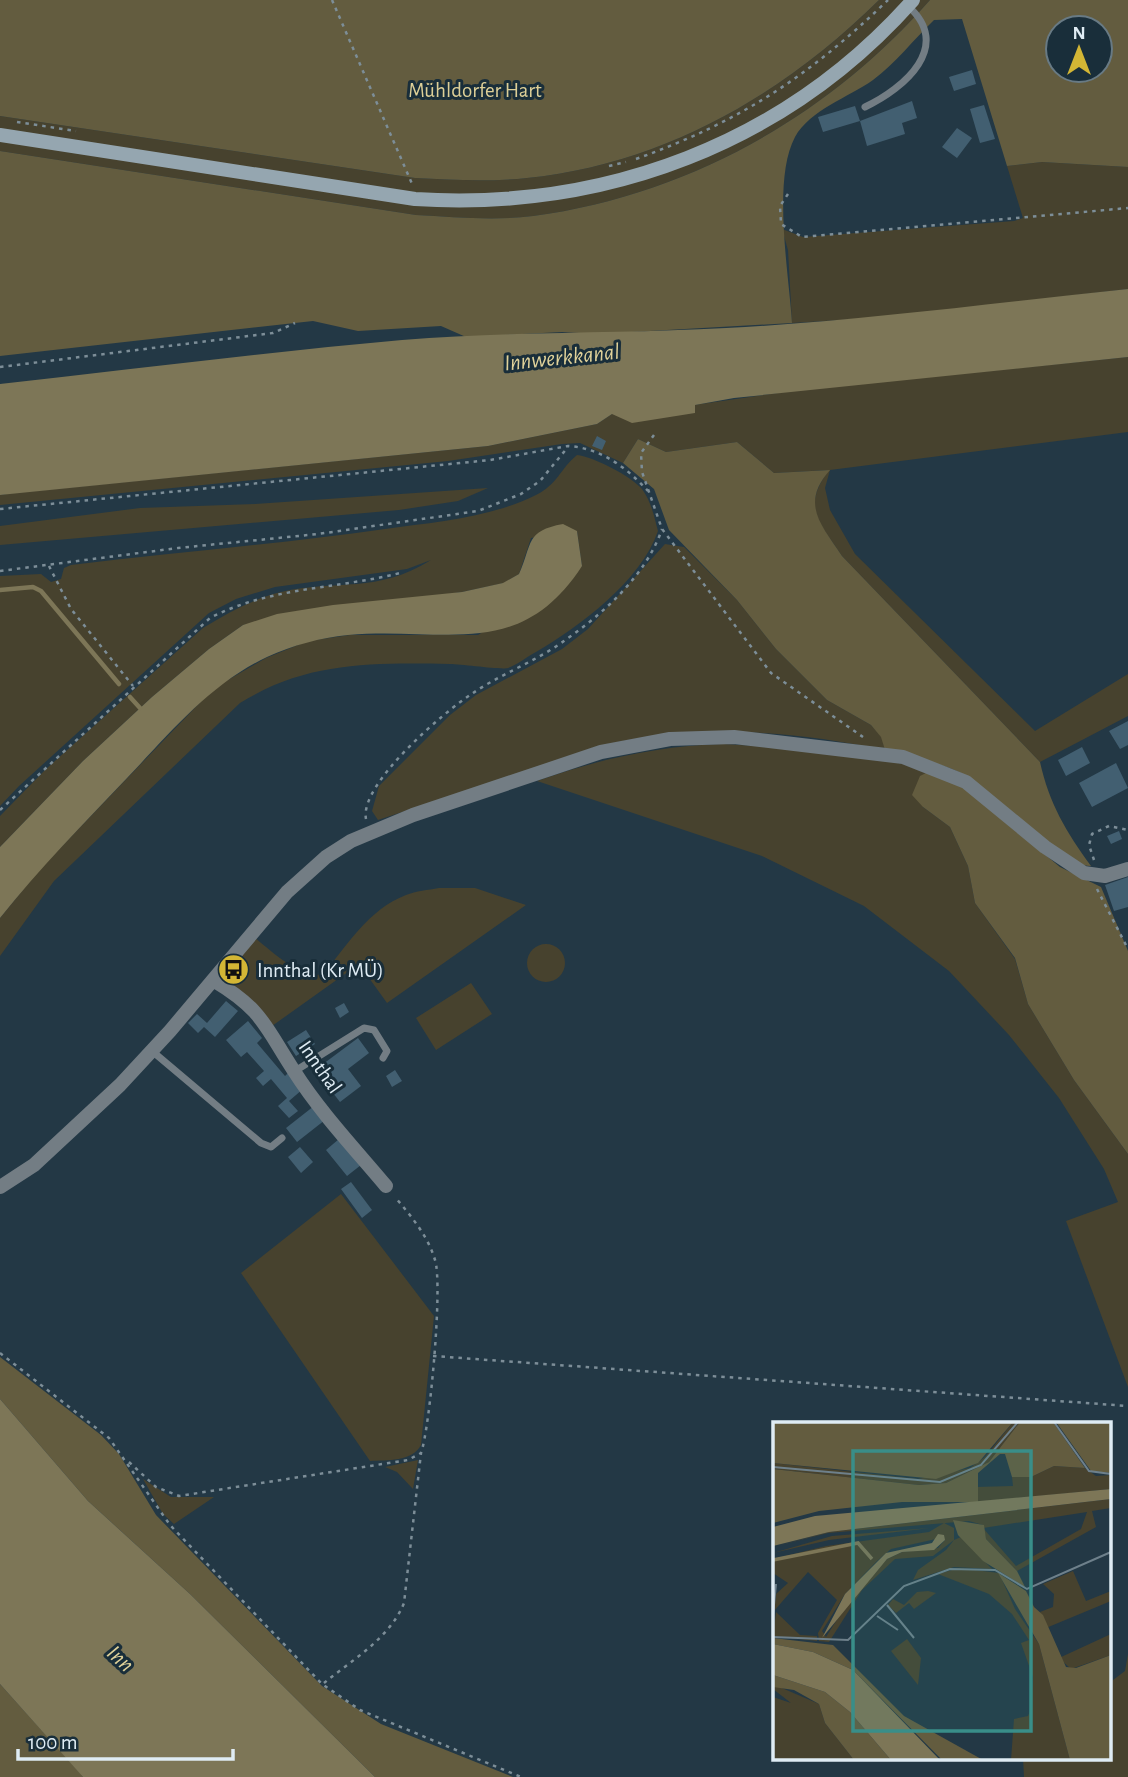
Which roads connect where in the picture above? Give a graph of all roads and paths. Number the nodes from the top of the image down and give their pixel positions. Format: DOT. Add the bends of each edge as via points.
graph roads {
  1 [pos="332,0"];
  2 [pos="888,0"];
  3 [pos="910,3"];
  4 [pos="865,107"];
  5 [pos="11,121"];
  6 [pos="87,133"];
  7 [pos="0,135"];
  8 [pos="606,167"];
  9 [pos="399,181"];
  10 [pos="413,183"];
  11 [pos="788,194"];
  12 [pos="415,199"];
  13 [pos="1128,208"];
  14 [pos="295,323"];
  15 [pos="0,367"];
  16 [pos="654,435"];
  17 [pos="568,446"];
  18 [pos="648,491"];
  19 [pos="0,509"];
  20 [pos="662,529"];
  21 [pos="49,566"];
  22 [pos="0,572"];
  23 [pos="400,573"];
  24 [pos="133,686"];
  25 [pos="867,740"];
  26 [pos="0,810"];
  27 [pos="1128,830"];
  28 [pos="369,833"];
  29 [pos="1128,869"];
  30 [pos="1097,876"];
  31 [pos="1128,949"];
  32 [pos="213,979"];
  33 [pos="152,1051"];
  34 [pos="383,1058"];
  35 [pos="294,1072"];
  36 [pos="282,1138"];
  37 [pos="386,1186"];
  38 [pos="0,1188"];
  39 [pos="0,1353"];
  40 [pos="433,1356"];
  41 [pos="1128,1406"];
  42 [pos="421,1453"];
  43 [pos="125,1457"];
  44 [pos="323,1684"];
  45 [pos="521,1777"];
  1 -- 10 [label="path"];
  2 -- 8 [label="path" via="830,54 751,108 678,144"];
  3 -- 4 [label="lane" via="926,30 922,57 892,93"];
  3 -- 12 [label="main road" via="816,87 740,134 674,164 552,196 468,202"];
  5 -- 6 [label="path"];
  7 -- 12 [label="main road"];
  9 -- 10 [label="path"];
  10 -- 12 [label="path"];
  11 -- 13 [label="path" via="779,206 781,224 802,237"];
  14 -- 15 [label="path" via="272,333"];
  16 -- 18 [label="path" via="641,453"];
  17 -- 18 [label="path" via="610,459"];
  17 -- 19 [label="path" via="490,460"];
  17 -- 21 [label="path" via="540,481 478,511"];
  18 -- 20 [label="path"];
  20 -- 25 [label="path" via="771,673"];
  20 -- 28 [label="path" via="642,567 598,614 560,644 471,694 396,761 369,798 365,814"];
  21 -- 22 [label="path"];
  21 -- 24 [label="path" via="71,609"];
  23 -- 24 [label="path" via="236,604 210,618"];
  24 -- 26 [label="path"];
  27 -- 30 [label="path" via="1108,826 1092,834 1089,845"];
  28 -- 30 [label="street" via="617,748 670,739 734,737 854,749 930,765 966,782 1066,863"];
  28 -- 32 [label="street" via="301,877"];
  29 -- 30 [label="street"];
  30 -- 31 [label="path" via="1101,900"];
  32 -- 33 [label="street"];
  32 -- 35 [label="street, Innthal" via="254,1009 272,1030"];
  33 -- 36 [label="lane" via="261,1143 271,1147"];
  33 -- 38 [label="street" via="63,1140"];
  34 -- 35 [label="lane" via="387,1051 374,1030 363,1028"];
  35 -- 37 [label="street, Innthal"];
  37 -- 40 [label="path" via="415,1221 436,1262"];
  39 -- 43 [label="path" via="83,1415"];
  40 -- 41 [label="path"];
  40 -- 42 [label="path"];
  42 -- 43 [label="path" via="408,1460 179,1496 156,1487"];
  42 -- 44 [label="path" via="400,1614 391,1628"];
  43 -- 44 [label="path" via="170,1525"];
  44 -- 45 [label="path" via="359,1710"];
}
